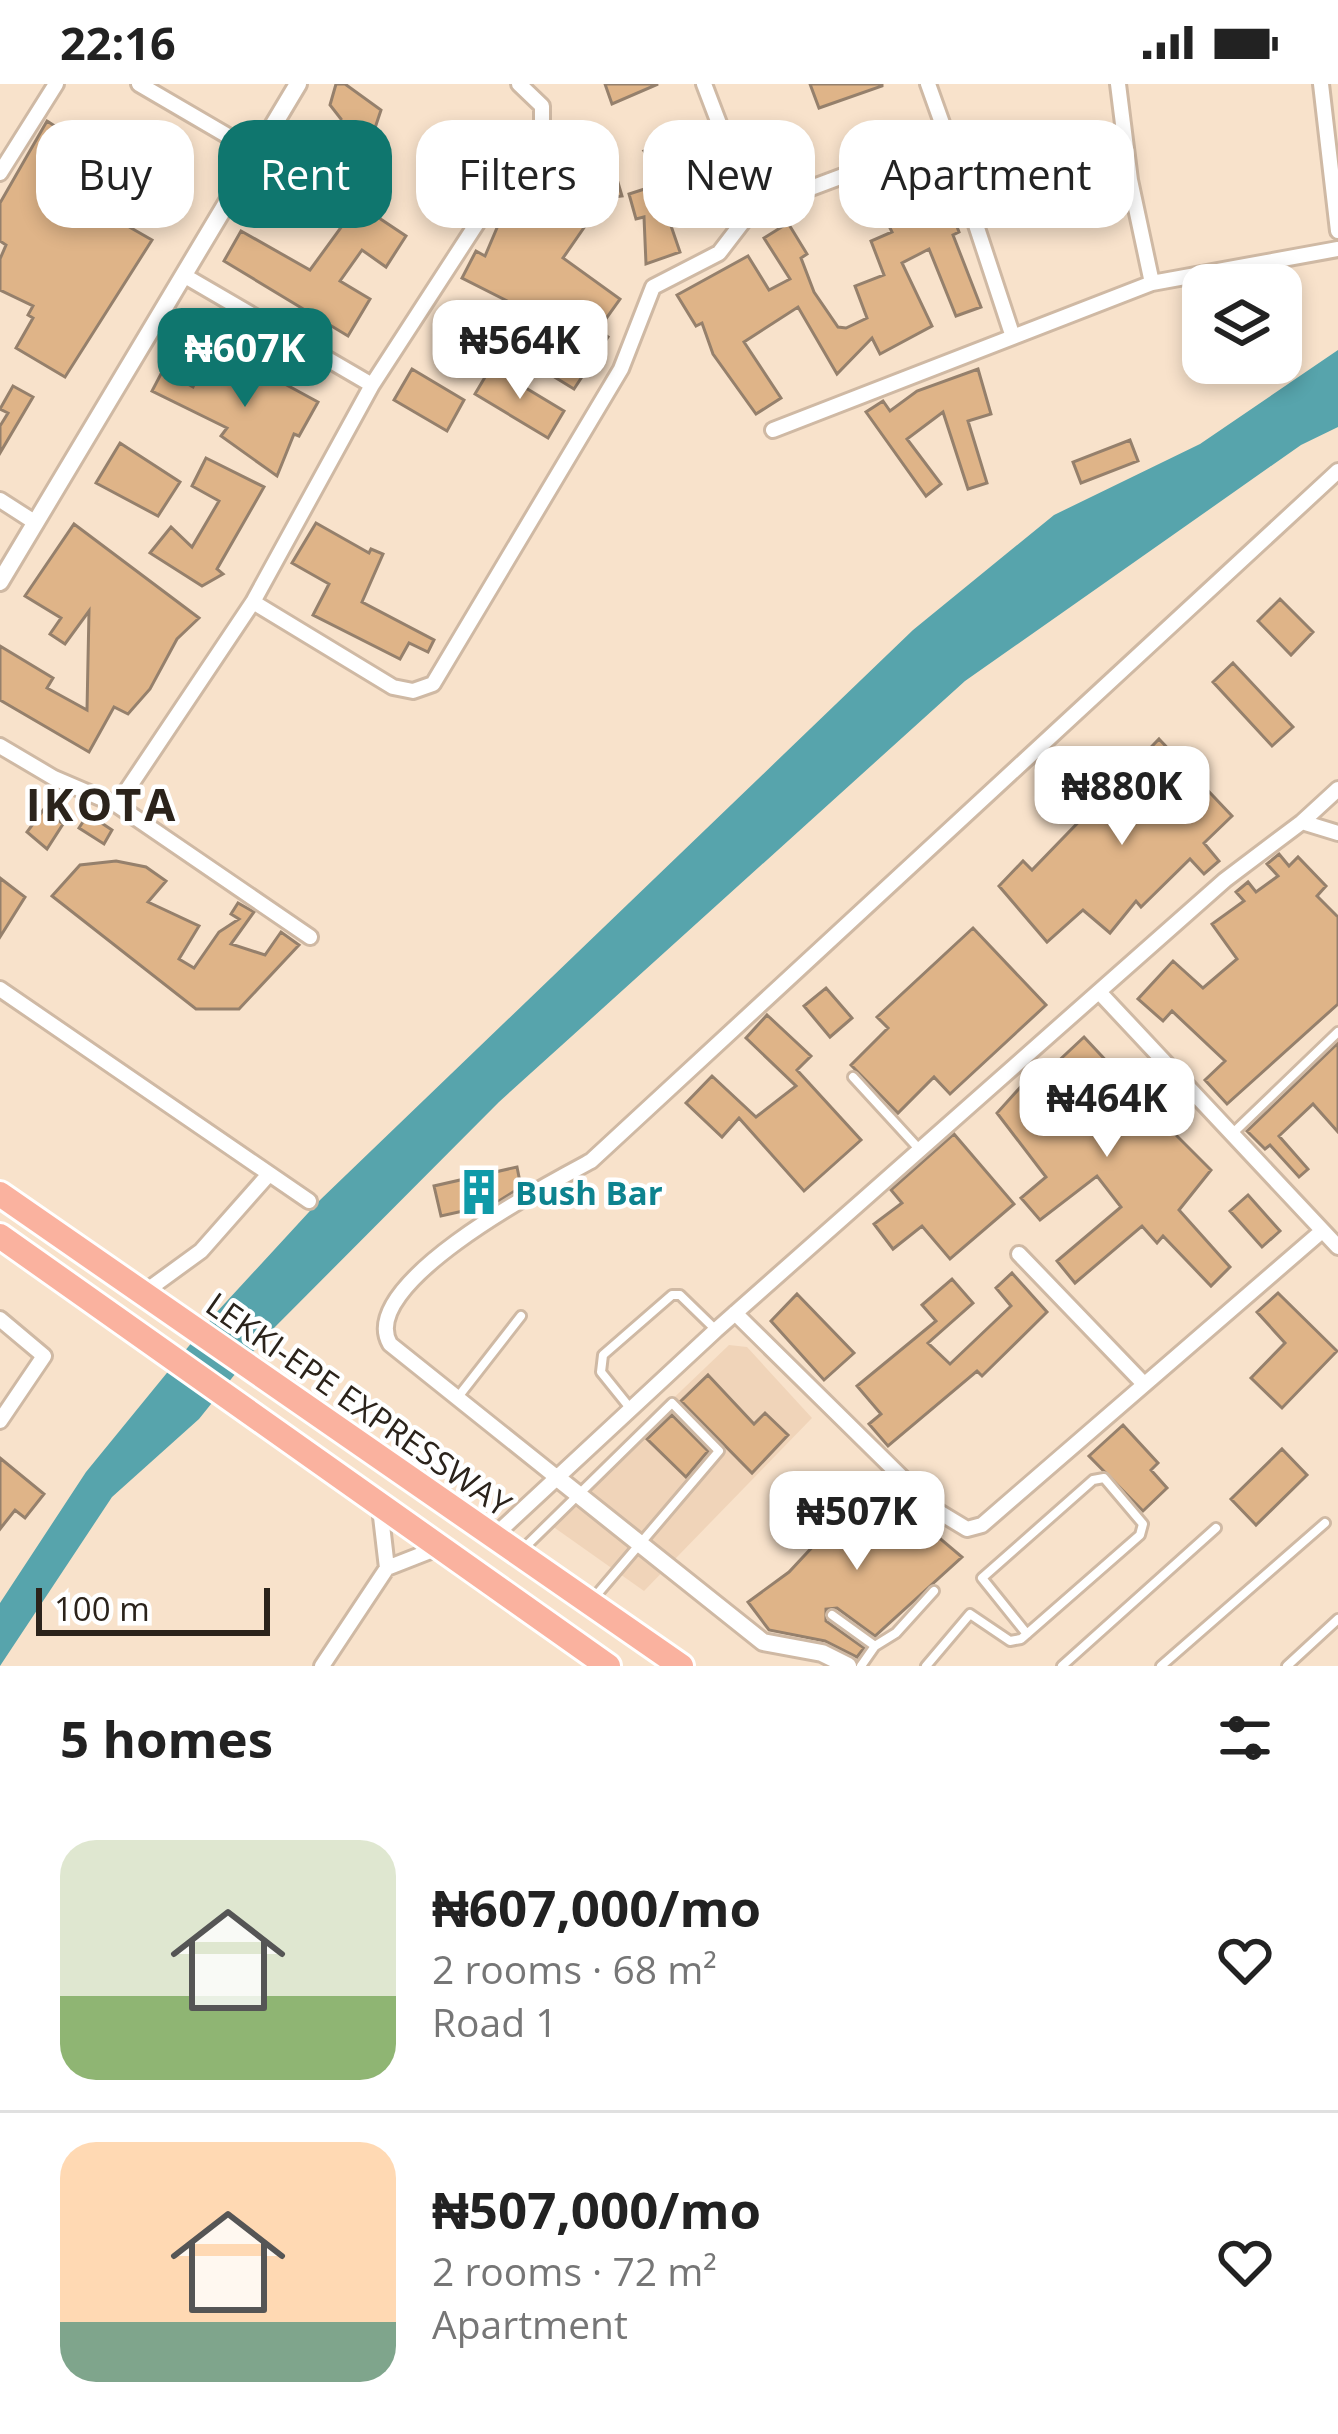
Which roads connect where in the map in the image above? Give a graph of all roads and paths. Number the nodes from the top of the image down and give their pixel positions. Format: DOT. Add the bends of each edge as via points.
graph roads {
  1 [pos="56,84"];
  2 [pos="139,84"];
  3 [pos="298,84"];
  4 [pos="519,84"];
  5 [pos="704,84"];
  6 [pos="928,84"];
  7 [pos="1118,84"];
  8 [pos="1321,84"];
  9 [pos="277,120"];
  10 [pos="718,120"];
  11 [pos="941,120"];
  12 [pos="218,130"];
  13 [pos="0,173"];
  14 [pos="218,220"];
  15 [pos="738,228"];
  16 [pos="977,228"];
  17 [pos="1338,231"];
  18 [pos="1338,249"];
  19 [pos="185,276"];
  20 [pos="1152,283"];
  21 [pos="1012,334"];
  22 [pos="372,385"];
  23 [pos="773,430"];
  24 [pos="1338,471"];
  25 [pos="0,500"];
  26 [pos="36,523"];
  27 [pos="0,582"];
  28 [pos="253,602"];
  29 [pos="0,746"];
  30 [pos="1338,790"];
  31 [pos="116,805"];
  32 [pos="1302,822"];
  33 [pos="1338,833"];
  34 [pos="310,937"];
  35 [pos="0,989"];
  36 [pos="1101,994"];
  37 [pos="1338,1032"];
  38 [pos="853,1077"];
  39 [pos="1232,1135"];
  40 [pos="921,1151"];
  41 [pos="269,1174"];
  42 [pos="0,1194"];
  43 [pos="309,1201"];
  44 [pos="1322,1231"];
  45 [pos="0,1236"];
  46 [pos="1338,1247"];
  47 [pos="1019,1254"];
  48 [pos="142,1294"];
  49 [pos="735,1313"];
  50 [pos="521,1316"];
  51 [pos="0,1319"];
  52 [pos="716,1330"];
  53 [pos="1143,1383"];
  54 [pos="458,1398"];
  55 [pos="630,1408"];
  56 [pos="0,1421"];
  57 [pos="555,1476"];
  58 [pos="577,1492"];
  59 [pos="380,1508"];
  60 [pos="1324,1523"];
  61 [pos="1216,1528"];
  62 [pos="493,1537"];
  63 [pos="639,1541"];
  64 [pos="438,1548"];
  65 [pos="518,1554"];
  66 [pos="387,1568"];
  67 [pos="934,1591"];
  68 [pos="589,1604"];
  69 [pos="832,1615"];
  70 [pos="1338,1619"];
  71 [pos="1027,1634"];
  72 [pos="875,1646"];
  73 [pos="322,1666"];
  74 [pos="608,1666"];
  75 [pos="681,1666"];
  76 [pos="848,1666"];
  77 [pos="861,1666"];
  78 [pos="926,1666"];
  79 [pos="1062,1666"];
  80 [pos="1161,1666"];
  81 [pos="1287,1666"];
  1 -- 13 [label="street"];
  2 -- 12 [label="street"];
  3 -- 9 [label="street"];
  4 -- 22 [label="street" via="542,106 542,123"];
  5 -- 10 [label="street"];
  6 -- 11 [label="street"];
  7 -- 20 [label="street"];
  8 -- 17 [label="street"];
  14 -- 19 [label="street"];
  15 -- 28 [label="street" via="718,253 653,287 621,369 433,683 393,687"];
  16 -- 21 [label="street"];
  18 -- 20 [label="street"];
  19 -- 22 [label="street"];
  19 -- 26 [label="street"];
  20 -- 21 [label="street"];
  21 -- 23 [label="street"];
  22 -- 28 [label="street"];
  24 -- 54 [label="street" via="591,1161 492,1214 406,1286 384,1335"];
  25 -- 26 [label="street"];
  26 -- 27 [label="street"];
  28 -- 31 [label="street"];
  29 -- 31 [label="street"];
  30 -- 32 [label="street"];
  31 -- 34 [label="street"];
  32 -- 33 [label="street"];
  32 -- 36 [label="street"];
  35 -- 41 [label="street"];
  36 -- 39 [label="street"];
  36 -- 40 [label="street"];
  37 -- 39 [label="lane"];
  38 -- 40 [label="lane"];
  39 -- 44 [label="street"];
  40 -- 49 [label="street"];
  41 -- 43 [label="street"];
  41 -- 48 [label="street" via="201,1251"];
  42 -- 48 [label="highway, LEKKI-EPE EXPRESSWAY"];
  44 -- 46 [label="street"];
  44 -- 53 [label="street"];
  45 -- 59 [label="highway, LEKKI-EPE EXPRESSWAY"];
  47 -- 53 [label="street"];
  48 -- 62 [label="highway, LEKKI-EPE EXPRESSWAY"];
  49 -- 52 [label="street"];
  49 -- 53 [label="street" via="934,1509 967,1529 982,1525"];
  50 -- 54 [label="lane"];
  51 -- 56 [label="street" via="44,1356"];
  52 -- 55 [label="street"];
  52 -- 55 [label="lane" via="672,1295 602,1355 601,1372"];
  54 -- 57 [label="street"];
  55 -- 57 [label="street"];
  57 -- 58 [label="street"];
  57 -- 62 [label="street"];
  58 -- 63 [label="street"];
  58 -- 63 [label="lane" via="672,1403 719,1451"];
  58 -- 65 [label="lane"];
  59 -- 64 [label="highway, LEKKI-EPE EXPRESSWAY"];
  59 -- 66 [label="street"];
  60 -- 80 [label="lane"];
  61 -- 79 [label="lane"];
  62 -- 65 [label="highway, LEKKI-EPE EXPRESSWAY"];
  63 -- 68 [label="lane"];
  63 -- 76 [label="street" via="763,1642"];
  64 -- 66 [label="street"];
  64 -- 74 [label="highway, LEKKI-EPE EXPRESSWAY"];
  65 -- 68 [label="highway, LEKKI-EPE EXPRESSWAY"];
  66 -- 73 [label="street"];
  67 -- 72 [label="lane"];
  68 -- 75 [label="highway, LEKKI-EPE EXPRESSWAY"];
  69 -- 72 [label="lane"];
  70 -- 81 [label="lane"];
  71 -- 71 [label="lane" via="1144,1530 1104,1478 982,1578"];
  71 -- 78 [label="lane" via="1010,1641 970,1614"];
  72 -- 77 [label="lane"];
}
